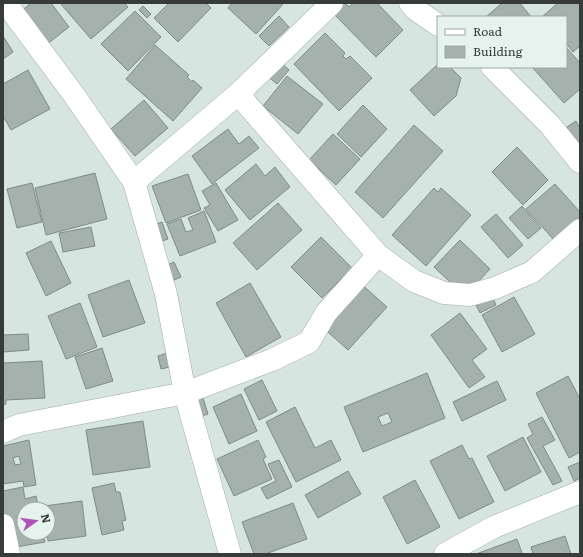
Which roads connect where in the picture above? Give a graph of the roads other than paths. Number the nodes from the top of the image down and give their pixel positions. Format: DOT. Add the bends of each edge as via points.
graph roads {
  1 [pos="332,3"];
  2 [pos="410,3"];
  3 [pos="8,4"];
  4 [pos="437,24"];
  5 [pos="493,68"];
  6 [pos="238,94"];
  7 [pos="580,162"];
  8 [pos="134,182"];
  9 [pos="580,230"];
  10 [pos="378,256"];
  11 [pos="185,392"];
  12 [pos="3,432"];
  13 [pos="580,492"];
  14 [pos="3,525"];
  15 [pos="9,554"];
  16 [pos="230,554"];
  17 [pos="445,554"];
  1 -- 6 [label="street"];
  2 -- 4 [label="street"];
  3 -- 8 [label="street"];
  5 -- 7 [label="street" via="550,125"];
  6 -- 8 [label="street"];
  6 -- 10 [label="street"];
  8 -- 11 [label="street" via="166,294"];
  9 -- 10 [label="street" via="532,272 470,295 444,293 414,281"];
  10 -- 11 [label="street" via="326,314 309,342 272,360"];
  11 -- 12 [label="street" via="19,425"];
  11 -- 16 [label="street"];
  13 -- 17 [label="street" via="494,527"];
  14 -- 15 [label="street"];
}
